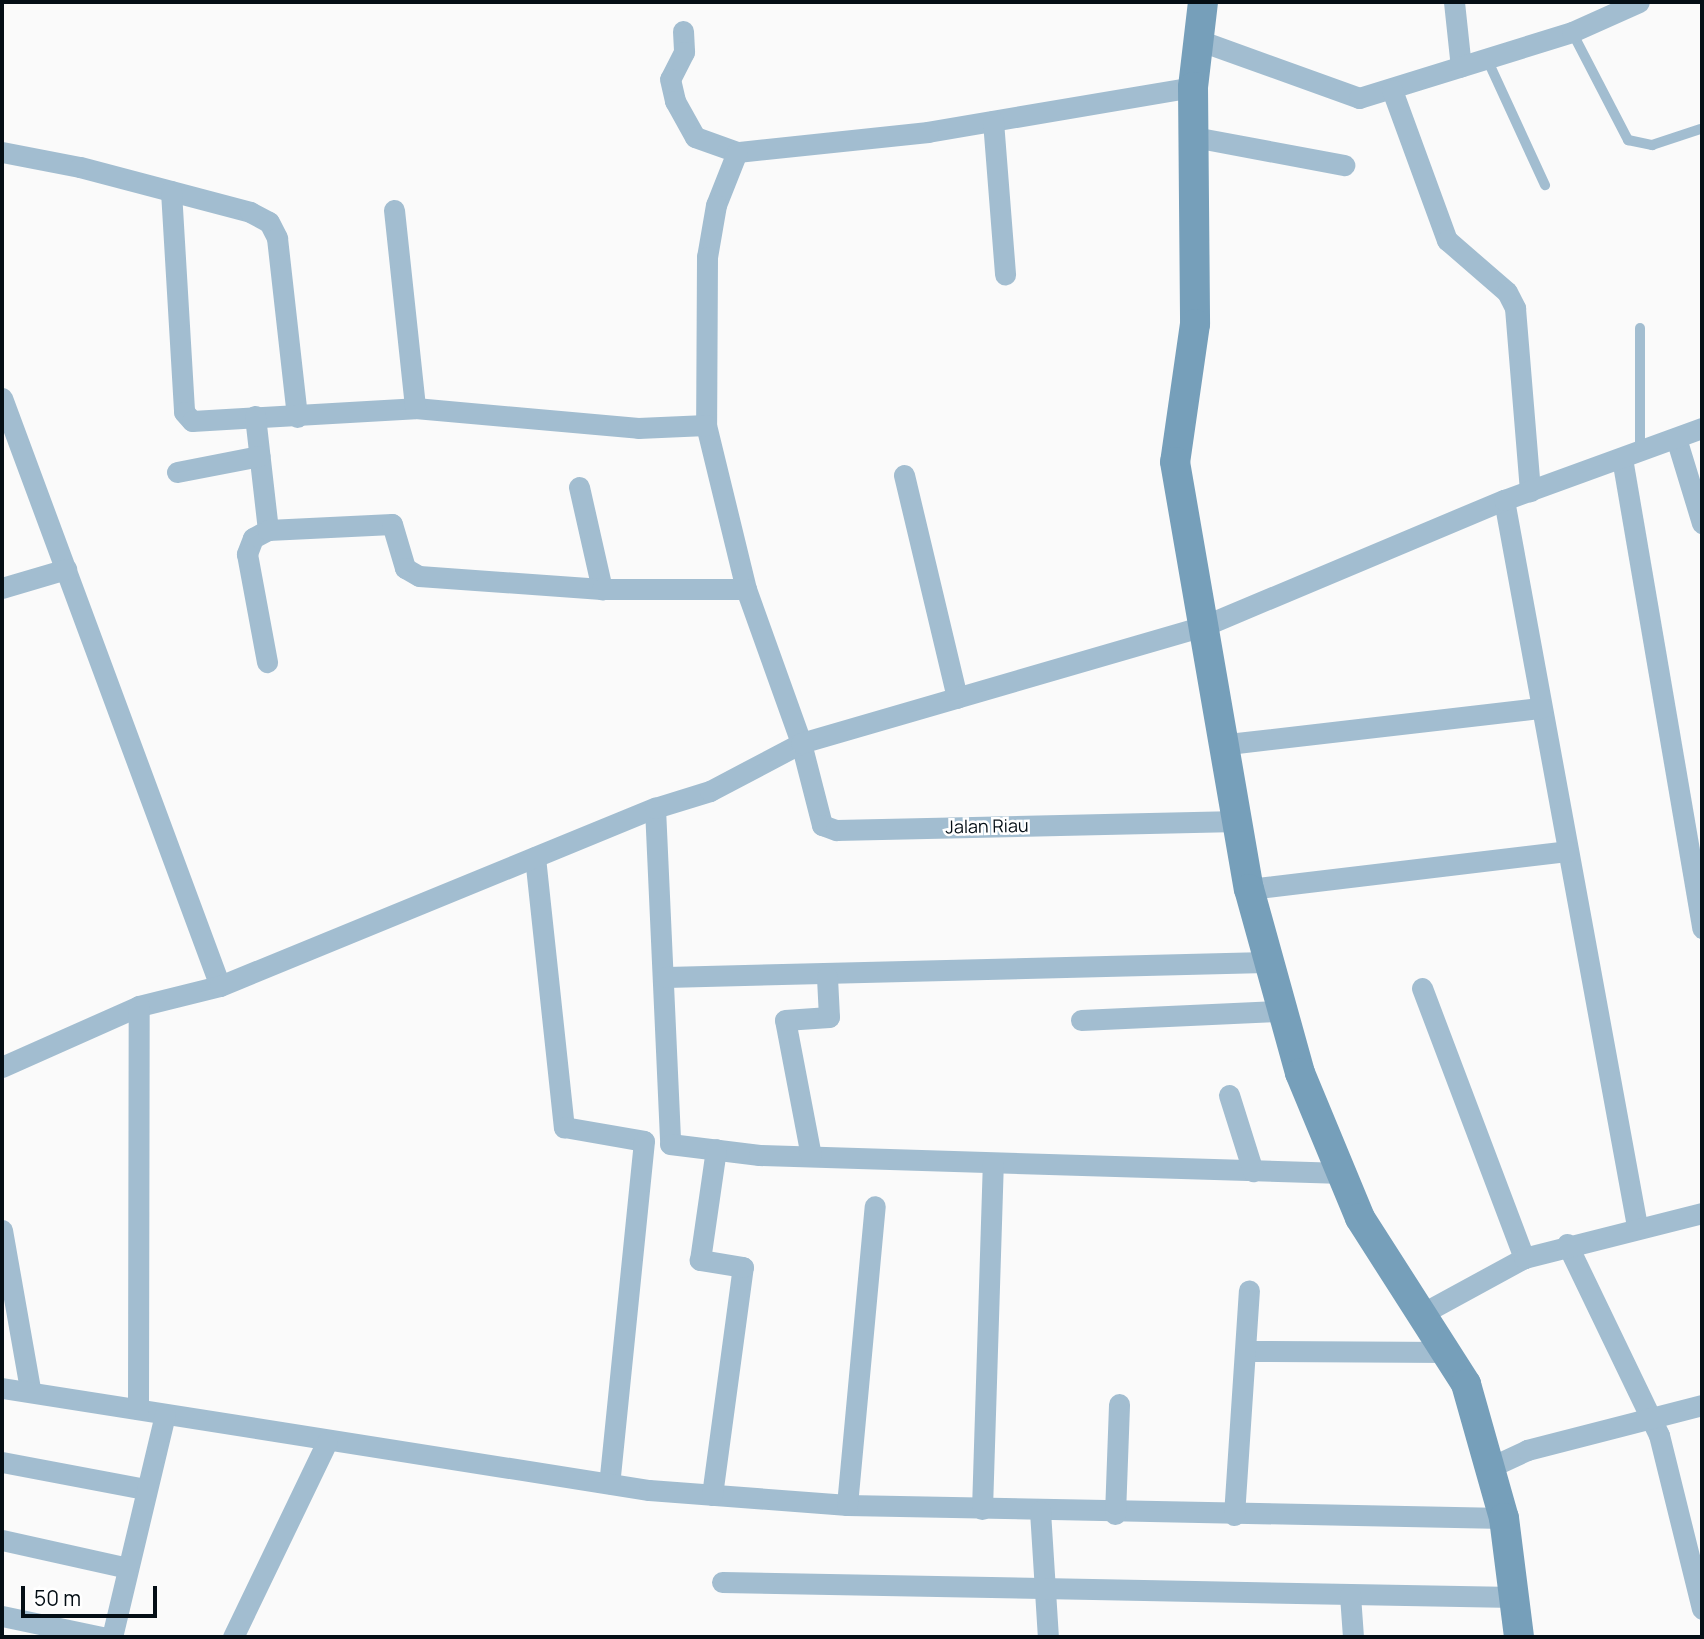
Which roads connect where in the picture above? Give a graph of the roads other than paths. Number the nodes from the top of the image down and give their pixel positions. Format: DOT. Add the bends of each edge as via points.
graph roads {
  1 [pos="1203,2"];
  2 [pos="1454,2"];
  3 [pos="1639,2"];
  4 [pos="683,31"];
  5 [pos="1572,32"];
  6 [pos="1201,41"];
  7 [pos="1487,59"];
  8 [pos="1461,67"];
  9 [pos="1194,87"];
  10 [pos="1392,90"];
  11 [pos="993,121"];
  12 [pos="1700,129"];
  13 [pos="1194,136"];
  14 [pos="2,152"];
  15 [pos="737,152"];
  16 [pos="1344,165"];
  17 [pos="1545,185"];
  18 [pos="171,191"];
  19 [pos="394,210"];
  20 [pos="1005,275"];
  21 [pos="1640,328"];
  22 [pos="2,398"];
  23 [pos="415,408"];
  24 [pos="255,416"];
  25 [pos="298,417"];
  26 [pos="706,425"];
  27 [pos="1702,428"];
  28 [pos="1676,438"];
  29 [pos="1631,455"];
  30 [pos="259,456"];
  31 [pos="177,472"];
  32 [pos="904,475"];
  33 [pos="579,487"];
  34 [pos="1530,491"];
  35 [pos="1503,500"];
  36 [pos="1702,523"];
  37 [pos="268,530"];
  38 [pos="66,569"];
  39 [pos="2,587"];
  40 [pos="602,589"];
  41 [pos="746,589"];
  42 [pos="1206,625"];
  43 [pos="267,662"];
  44 [pos="957,698"];
  45 [pos="1541,708"];
  46 [pos="801,743"];
  47 [pos="1228,744"];
  48 [pos="655,807"];
  49 [pos="1238,821"];
  50 [pos="1567,851"];
  51 [pos="535,857"];
  52 [pos="1249,889"];
  53 [pos="1702,928"];
  54 [pos="1266,962"];
  55 [pos="827,976"];
  56 [pos="666,977"];
  57 [pos="220,986"];
  58 [pos="1422,988"];
  59 [pos="139,1006"];
  60 [pos="1281,1011"];
  61 [pos="1081,1020"];
  62 [pos="2,1067"];
  63 [pos="1229,1095"];
  64 [pos="644,1141"];
  65 [pos="670,1144"];
  66 [pos="716,1149"];
  67 [pos="811,1156"];
  68 [pos="993,1164"];
  69 [pos="1253,1171"];
  70 [pos="1343,1173"];
  71 [pos="875,1206"];
  72 [pos="1702,1213"];
  73 [pos="1637,1226"];
  74 [pos="2,1230"];
  75 [pos="1567,1244"];
  76 [pos="1524,1258"];
  77 [pos="1249,1291"];
  78 [pos="7,1294"];
  79 [pos="1425,1312"];
  80 [pos="1248,1351"];
  81 [pos="1449,1352"];
  82 [pos="2,1388"];
  83 [pos="30,1389"];
  84 [pos="1119,1404"];
  85 [pos="1702,1405"];
  86 [pos="138,1409"];
  87 [pos="165,1415"];
  88 [pos="1649,1416"];
  89 [pos="327,1441"];
  90 [pos="2,1462"];
  91 [pos="1493,1466"];
  92 [pos="609,1483"];
  93 [pos="145,1489"];
  94 [pos="712,1495"];
  95 [pos="847,1506"];
  96 [pos="982,1509"];
  97 [pos="1040,1511"];
  98 [pos="1115,1514"];
  99 [pos="1234,1515"];
  100 [pos="1504,1518"];
  101 [pos="2,1540"];
  102 [pos="128,1568"];
  103 [pos="722,1582"];
  104 [pos="1045,1588"];
  105 [pos="1350,1595"];
  106 [pos="1514,1597"];
  107 [pos="1702,1609"];
  108 [pos="2,1616"];
  109 [pos="102,1637"];
  110 [pos="112,1637"];
  111 [pos="233,1637"];
  112 [pos="1048,1637"];
  113 [pos="1353,1637"];
  114 [pos="1519,1637"];
  1 -- 6 [label="street"];
  2 -- 8 [label="street"];
  3 -- 5 [label="street"];
  4 -- 15 [label="street" via="684,52 670,79 675,101 695,137"];
  5 -- 7 [label="street"];
  5 -- 12 [label="lane" via="1628,140 1652,145"];
  6 -- 9 [label="street"];
  6 -- 10 [label="street" via="1348,97"];
  7 -- 8 [label="street"];
  7 -- 17 [label="lane"];
  8 -- 10 [label="street"];
  9 -- 11 [label="street"];
  9 -- 13 [label="street"];
  10 -- 34 [label="street" via="1447,240 1507,292 1515,308"];
  11 -- 15 [label="street"];
  11 -- 20 [label="street"];
  13 -- 16 [label="street"];
  13 -- 42 [label="street" via="1195,324 1175,462"];
  14 -- 18 [label="street"];
  15 -- 26 [label="street, Jalan Riau" via="716,205 706,257"];
  18 -- 24 [label="street" via="184,412 199,422"];
  18 -- 25 [label="street" via="257,214 274,229"];
  19 -- 23 [label="street"];
  21 -- 29 [label="lane"];
  22 -- 38 [label="street"];
  23 -- 25 [label="street"];
  23 -- 26 [label="street" via="638,428"];
  24 -- 25 [label="street"];
  24 -- 30 [label="street"];
  26 -- 41 [label="street, Jalan Riau"];
  27 -- 28 [label="street"];
  28 -- 29 [label="street"];
  28 -- 36 [label="street"];
  29 -- 34 [label="street"];
  29 -- 53 [label="street"];
  30 -- 31 [label="street"];
  30 -- 37 [label="street"];
  32 -- 44 [label="street"];
  33 -- 40 [label="street"];
  34 -- 35 [label="street"];
  35 -- 42 [label="street"];
  35 -- 45 [label="street"];
  37 -- 40 [label="street" via="387,523 399,531 403,564 412,574"];
  37 -- 43 [label="street" via="253,538 247,554"];
  38 -- 39 [label="street"];
  38 -- 57 [label="street"];
  40 -- 41 [label="street"];
  41 -- 46 [label="street, Jalan Riau"];
  42 -- 44 [label="street"];
  42 -- 47 [label="street"];
  44 -- 46 [label="street"];
  45 -- 47 [label="street"];
  45 -- 50 [label="street"];
  46 -- 48 [label="street" via="710,791"];
  46 -- 49 [label="street, Jalan Riau" via="818,819 829,829"];
  47 -- 49 [label="street"];
  48 -- 51 [label="street"];
  48 -- 56 [label="street"];
  49 -- 52 [label="street"];
  50 -- 52 [label="street"];
  50 -- 73 [label="street"];
  51 -- 57 [label="street"];
  51 -- 64 [label="street" via="564,1127"];
  52 -- 54 [label="street"];
  54 -- 55 [label="street"];
  54 -- 60 [label="street"];
  55 -- 56 [label="street"];
  55 -- 67 [label="street" via="830,1017 785,1020"];
  56 -- 65 [label="street"];
  57 -- 59 [label="street"];
  58 -- 76 [label="street"];
  59 -- 62 [label="street"];
  59 -- 86 [label="street"];
  60 -- 61 [label="street"];
  60 -- 70 [label="street"];
  63 -- 69 [label="street"];
  64 -- 65 [label="street"];
  64 -- 92 [label="street"];
  65 -- 66 [label="street"];
  66 -- 67 [label="street"];
  66 -- 94 [label="street" via="699,1259 743,1267"];
  67 -- 68 [label="street"];
  68 -- 69 [label="street"];
  68 -- 96 [label="street"];
  69 -- 70 [label="street"];
  70 -- 79 [label="street" via="1372,1240"];
  71 -- 95 [label="street"];
  72 -- 73 [label="street"];
  73 -- 75 [label="street"];
  74 -- 78 [label="street"];
  75 -- 76 [label="street"];
  75 -- 88 [label="street"];
  76 -- 79 [label="street"];
  77 -- 80 [label="street"];
  78 -- 83 [label="street"];
  79 -- 81 [label="street"];
  80 -- 81 [label="street"];
  80 -- 99 [label="street"];
  81 -- 91 [label="street"];
  82 -- 83 [label="street"];
  83 -- 86 [label="street"];
  84 -- 98 [label="street"];
  85 -- 88 [label="street"];
  86 -- 87 [label="street"];
  87 -- 89 [label="street"];
  87 -- 93 [label="street"];
  88 -- 91 [label="street" via="1527,1450"];
  88 -- 107 [label="street"];
  89 -- 92 [label="street"];
  89 -- 111 [label="street"];
  90 -- 93 [label="street"];
  91 -- 100 [label="street"];
  92 -- 94 [label="street"];
  93 -- 102 [label="street"];
  94 -- 95 [label="street"];
  95 -- 96 [label="street"];
  96 -- 97 [label="street"];
  97 -- 98 [label="street"];
  97 -- 104 [label="street"];
  98 -- 99 [label="street"];
  99 -- 100 [label="street"];
  100 -- 106 [label="street"];
  101 -- 102 [label="street"];
  102 -- 110 [label="street"];
  103 -- 104 [label="street"];
  104 -- 105 [label="street"];
  104 -- 112 [label="street"];
  105 -- 106 [label="street"];
  105 -- 113 [label="street"];
  106 -- 114 [label="street"];
  108 -- 109 [label="street"];
}
